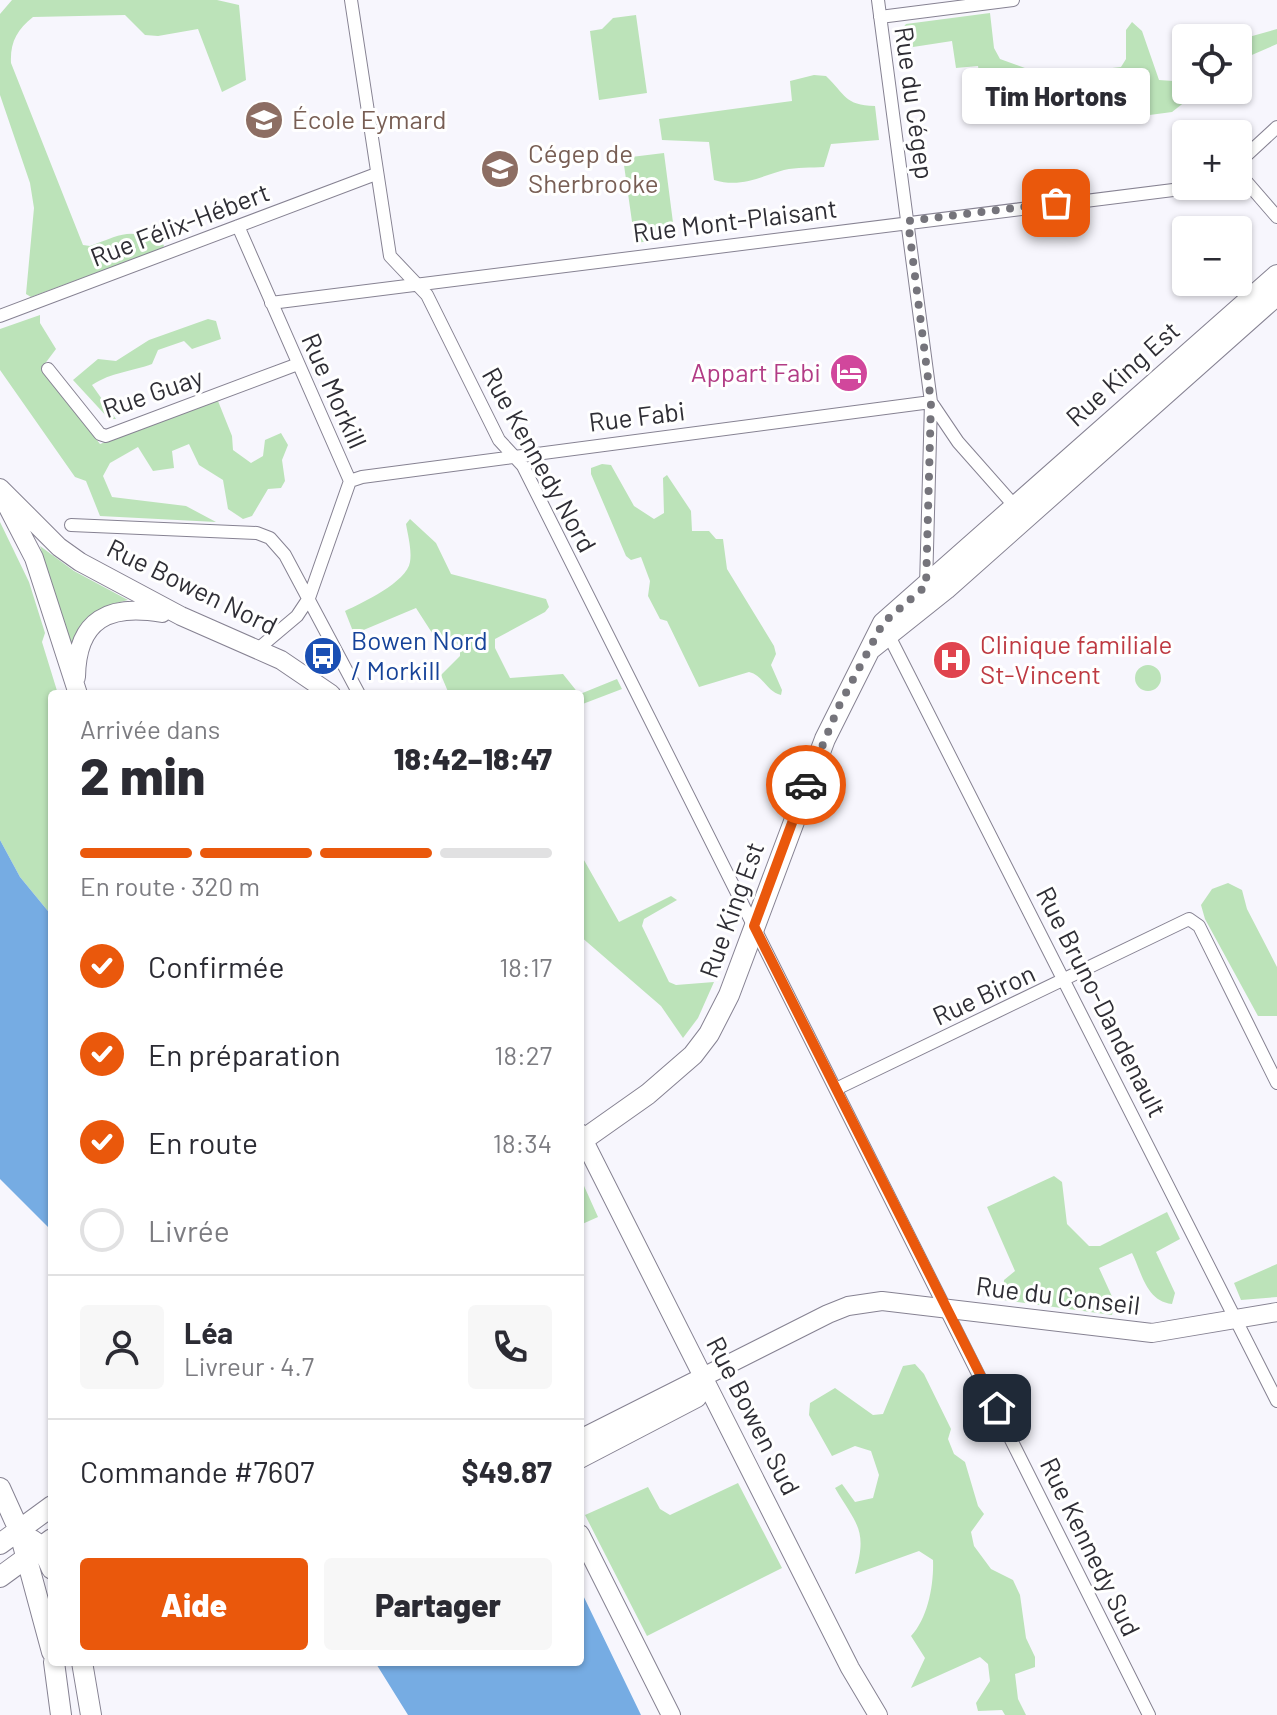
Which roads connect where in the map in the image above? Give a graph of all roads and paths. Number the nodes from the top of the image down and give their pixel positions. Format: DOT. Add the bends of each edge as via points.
graph roads {
  1 [pos="351,0"];
  2 [pos="878,0"];
  3 [pos="1013,0"];
  4 [pos="880,17"];
  5 [pos="1277,127"];
  6 [pos="1252,150"];
  7 [pos="376,174"];
  8 [pos="1252,188"];
  9 [pos="1172,190"];
  10 [pos="1277,217"];
  11 [pos="908,221"];
  12 [pos="238,226"];
  13 [pos="1277,275"];
  14 [pos="418,284"];
  15 [pos="1277,295"];
  16 [pos="271,303"];
  17 [pos="0,316"];
  18 [pos="298,364"];
  19 [pos="48,369"];
  20 [pos="931,402"];
  21 [pos="512,455"];
  22 [pos="350,481"];
  23 [pos="0,490"];
  24 [pos="1020,513"];
  25 [pos="71,525"];
  26 [pos="926,586"];
  27 [pos="309,598"];
  28 [pos="181,616"];
  29 [pos="886,630"];
  30 [pos="259,648"];
  31 [pos="77,690"];
  32 [pos="77,690"];
  33 [pos="325,690"];
  34 [pos="357,690"];
  35 [pos="754,926"];
  36 [pos="1065,979"];
  37 [pos="1277,1083"];
  38 [pos="836,1089"];
  39 [pos="584,1136"];
  40 [pos="584,1144"];
  41 [pos="947,1309"];
  42 [pos="1277,1312"];
  43 [pos="1236,1320"];
  44 [pos="691,1350"];
  45 [pos="745,1355"];
  46 [pos="706,1378"];
  47 [pos="1277,1401"];
  48 [pos="584,1437"];
  49 [pos="584,1457"];
  50 [pos="0,1488"];
  51 [pos="48,1509"];
  52 [pos="19,1530"];
  53 [pos="584,1542"];
  54 [pos="0,1544"];
  55 [pos="40,1548"];
  56 [pos="0,1577"];
  57 [pos="48,1617"];
  58 [pos="55,1666"];
  59 [pos="83,1666"];
  60 [pos="61,1715"];
  61 [pos="91,1715"];
  62 [pos="671,1715"];
  63 [pos="878,1715"];
  64 [pos="1149,1715"];
  1 -- 7 [label="street, Rue Kennedy Nord"];
  2 -- 4 [label="street, Rue du Cégep"];
  3 -- 4 [label="street"];
  4 -- 11 [label="street, Rue du Cégep"];
  5 -- 6 [label="street"];
  7 -- 12 [label="street, Rue Félix-Hébert"];
  7 -- 14 [label="street, Rue Kennedy Nord" via="390,256"];
  8 -- 10 [label="street"];
  9 -- 11 [label="street, Rue Mont-Plaisant"];
  11 -- 14 [label="street, Rue Mont-Plaisant"];
  11 -- 20 [label="street, Rue du Cégep"];
  12 -- 16 [label="street, Rue Morkill"];
  12 -- 17 [label="street, Rue Félix-Hébert"];
  13 -- 24 [label="main road, Rue King Est" via="1177,360"];
  14 -- 16 [label="street, Rue Mont-Plaisant"];
  14 -- 21 [label="street, Rue Kennedy Nord" via="499,440"];
  15 -- 24 [label="main road, Rue King Est"];
  16 -- 18 [label="street, Rue Morkill"];
  18 -- 19 [label="street, Rue Guay" via="106,436"];
  18 -- 22 [label="street, Rue Morkill"];
  20 -- 21 [label="street, Rue Fabi"];
  20 -- 24 [label="street, Rue du Cégep"];
  20 -- 26 [label="street, Rue du Cégep"];
  21 -- 22 [label="street, Rue Fabi"];
  21 -- 35 [label="street, Rue Kennedy Nord" via="523,466"];
  22 -- 27 [label="street, Rue Morkill"];
  23 -- 28 [label="street, Rue Bowen Nord" via="80,562"];
  23 -- 32 [label="street" via="34,558"];
  24 -- 26 [label="main road, Rue King Est"];
  24 -- 29 [label="main road, Rue King Est"];
  25 -- 27 [label="street, Rue Bowen Nord" via="257,533 279,545"];
  26 -- 29 [label="main road, Rue King Est"];
  27 -- 30 [label="street, Rue Morkill" via="297,616"];
  27 -- 34 [label="street, Rue Bowen Nord"];
  28 -- 30 [label="street, Rue Bowen Nord"];
  28 -- 31 [label="street" via="133,608 97,621 79,651"];
  29 -- 35 [label="main road, Rue King Est" via="829,728"];
  29 -- 36 [label="street, Rue Bruno-Dandenault"];
  30 -- 33 [label="street, Rue Bowen Nord"];
  35 -- 38 [label="street, Rue Kennedy Sud"];
  35 -- 39 [label="main road, Rue King Est" via="729,995 700,1047 648,1094"];
  36 -- 37 [label="street, Rue Biron" via="1193,919"];
  36 -- 38 [label="street, Rue Biron"];
  36 -- 43 [label="street, Rue Bruno-Dandenault"];
  38 -- 41 [label="street, Rue Kennedy Sud"];
  40 -- 44 [label="street, Rue Bowen Sud"];
  41 -- 43 [label="street, Rue du Conseil" via="1137,1333"];
  41 -- 45 [label="street, Rue du Conseil" via="882,1301 848,1306"];
  41 -- 64 [label="street, Rue Kennedy Sud"];
  42 -- 43 [label="street, Rue du Conseil"];
  43 -- 47 [label="street, Rue Bruno-Dandenault"];
  44 -- 45 [label="street" via="707,1361 723,1363"];
  44 -- 46 [label="street, Rue Bowen Sud"];
  45 -- 46 [label="street, Rue du Conseil"];
  46 -- 48 [label="street, Rue du Conseil"];
  46 -- 49 [label="street, Rue du Conseil" via="697,1398"];
  46 -- 63 [label="street, Rue Bowen Sud"];
  50 -- 52 [label="main road"];
  51 -- 52 [label="main road"];
  52 -- 54 [label="main road"];
  52 -- 55 [label="main road"];
  53 -- 62 [label="street"];
  55 -- 56 [label="main road"];
  55 -- 57 [label="main road"];
  58 -- 60 [label="main road"];
  59 -- 61 [label="main road"];
}
